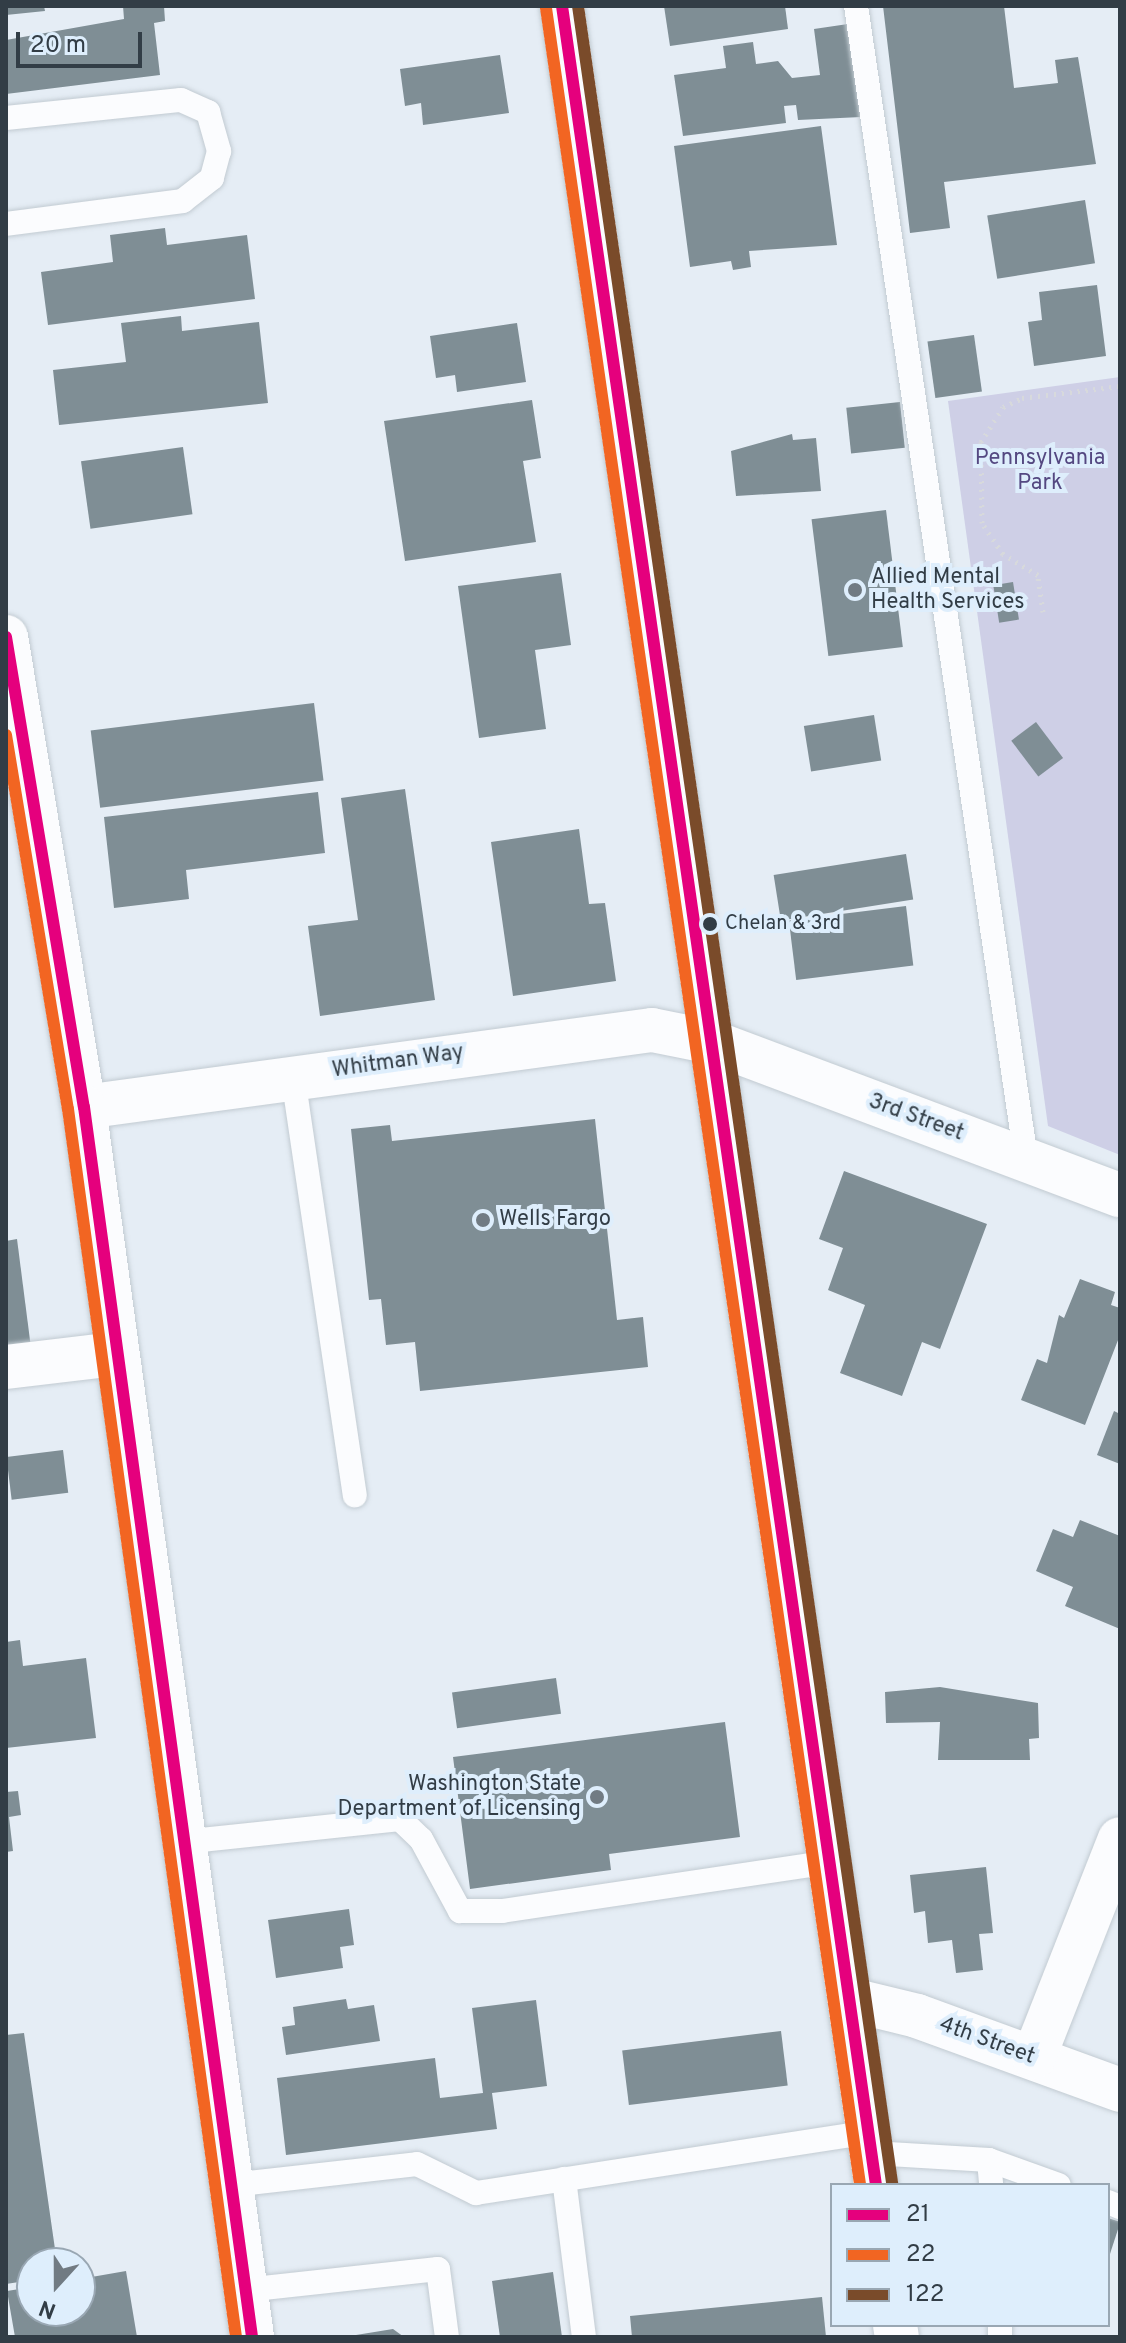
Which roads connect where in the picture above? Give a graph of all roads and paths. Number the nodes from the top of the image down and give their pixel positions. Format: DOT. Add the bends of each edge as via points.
graph roads {
  1 [pos="562,6"];
  2 [pos="856,6"];
  3 [pos="6,118"];
  4 [pos="6,224"];
  5 [pos="1120,386"];
  6 [pos="1043,612"];
  7 [pos="6,637"];
  8 [pos="712,1042"];
  9 [pos="293,1077"];
  10 [pos="84,1107"];
  11 [pos="1026,1158"];
  12 [pos="1120,1195"];
  13 [pos="115,1354"];
  14 [pos="6,1367"];
  15 [pos="355,1495"];
  16 [pos="1120,1839"];
  17 [pos="182,1842"];
  18 [pos="831,1862"];
  19 [pos="852,2000"];
  20 [pos="1034,2057"];
  21 [pos="1120,2090"];
  22 [pos="873,2156"];
  23 [pos="989,2160"];
  24 [pos="564,2179"];
  25 [pos="991,2183"];
  26 [pos="1053,2183"];
  27 [pos="231,2185"];
  28 [pos="245,2290"];
  29 [pos="252,2337"];
  30 [pos="447,2337"];
  31 [pos="584,2337"];
  1 -- 8 [label="main road"];
  2 -- 11 [label="lane"];
  3 -- 4 [label="lane" via="181,100 208,112 219,151 212,178 183,201"];
  5 -- 6 [label="path" via="1022,398 1003,407 981,442 982,523 1003,554 1038,575"];
  7 -- 10 [label="main road"];
  8 -- 9 [label="main road, Whitman Way" via="652,1030 603,1033"];
  8 -- 11 [label="main road, 3rd Street"];
  8 -- 18 [label="main road"];
  9 -- 10 [label="main road, Whitman Way"];
  9 -- 15 [label="lane"];
  10 -- 13 [label="main road"];
  11 -- 12 [label="main road, 3rd Street"];
  13 -- 14 [label="main road"];
  13 -- 17 [label="main road"];
  16 -- 20 [label="main road"];
  17 -- 18 [label="lane" via="400,1819 421,1839 460,1911 502,1911"];
  17 -- 27 [label="main road"];
  18 -- 19 [label="main road"];
  19 -- 20 [label="main road, 4th Street"];
  19 -- 22 [label="main road"];
  20 -- 21 [label="main road, 4th Street"];
  22 -- 23 [label="lane"];
  22 -- 24 [label="lane"];
  23 -- 25 [label="lane"];
  23 -- 26 [label="lane"];
  24 -- 27 [label="lane" via="476,2193 417,2164"];
  24 -- 31 [label="lane"];
  27 -- 28 [label="main road"];
  28 -- 29 [label="main road"];
  28 -- 30 [label="lane" via="438,2269"];
}
